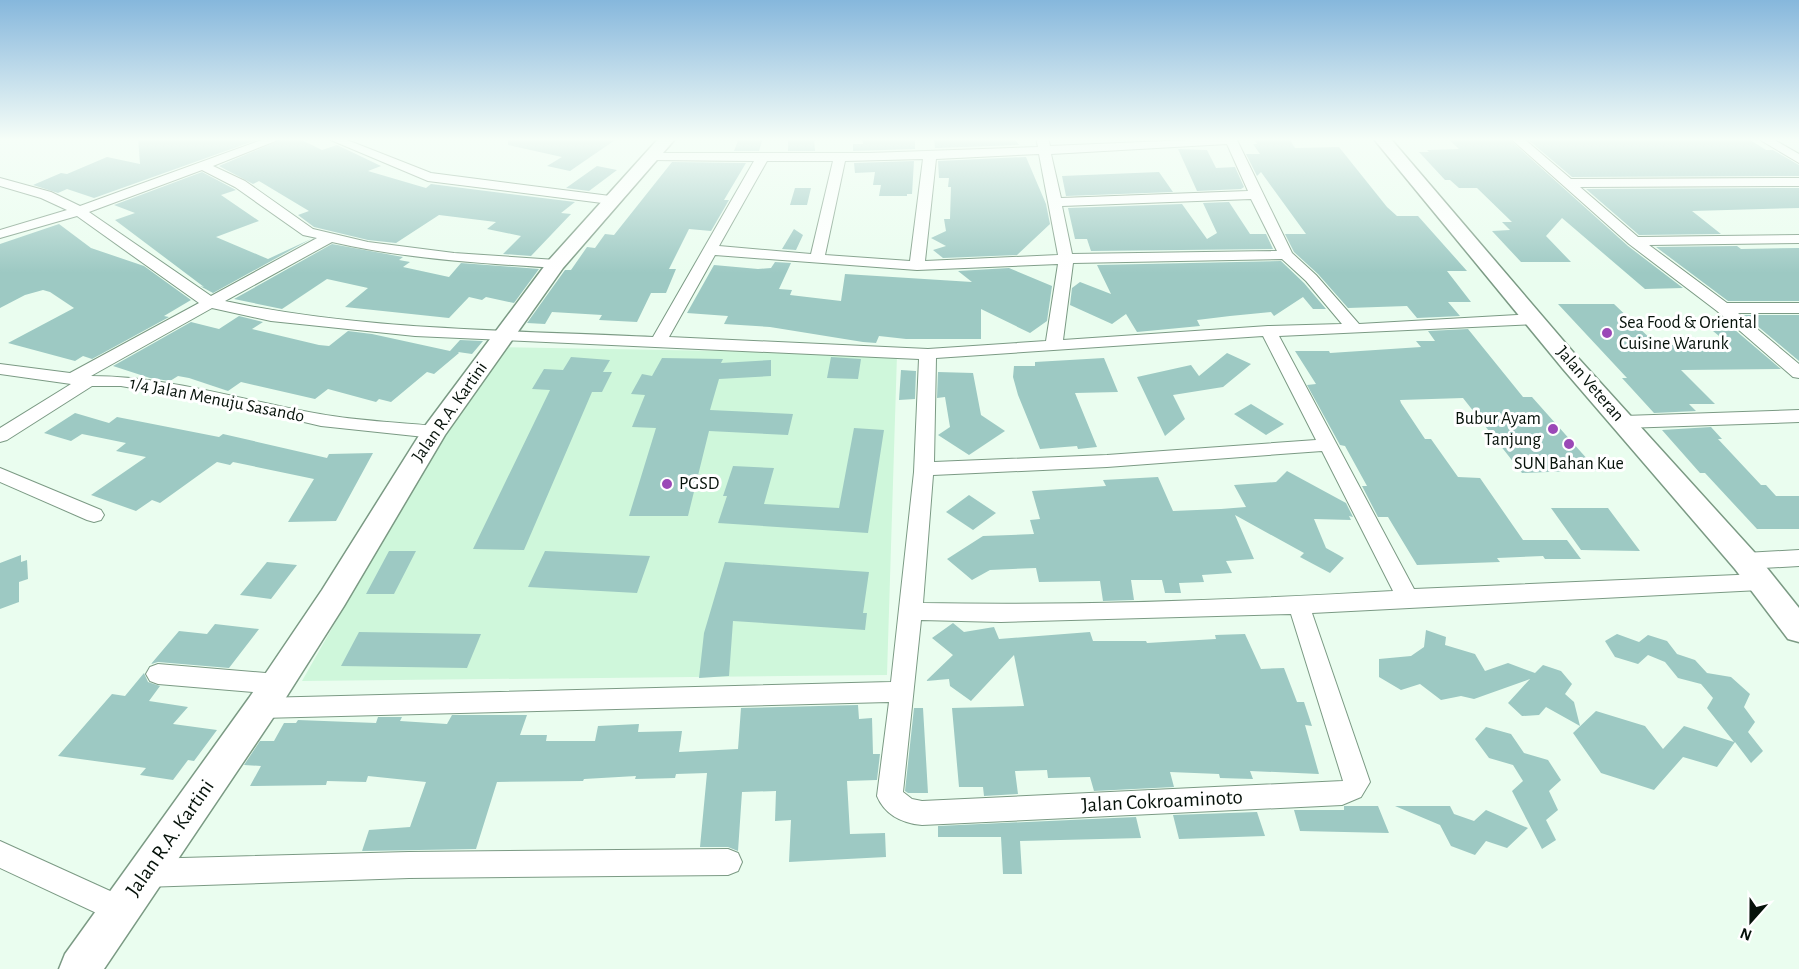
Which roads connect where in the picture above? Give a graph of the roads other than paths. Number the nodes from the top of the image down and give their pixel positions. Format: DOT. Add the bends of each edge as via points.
graph roads {
  1 [pos="4,183"];
  2 [pos="154,183"];
  3 [pos="238,183"];
  4 [pos="477,183"];
  5 [pos="626,183"];
  6 [pos="748,183"];
  7 [pos="834,183"];
  8 [pos="927,183"];
  9 [pos="1050,183"];
  10 [pos="1252,183"];
  11 [pos="1419,183"];
  12 [pos="1568,183"];
  13 [pos="1257,195"];
  14 [pos="610,200"];
  15 [pos="1054,202"];
  16 [pos="79,212"];
  17 [pos="0,234"];
  18 [pos="330,237"];
  19 [pos="1799,239"];
  20 [pos="1634,241"];
  21 [pos="710,250"];
  22 [pos="1286,255"];
  23 [pos="817,258"];
  24 [pos="1066,260"];
  25 [pos="556,264"];
  26 [pos="917,266"];
  27 [pos="210,303"];
  28 [pos="1723,308"];
  29 [pos="1799,308"];
  30 [pos="1534,319"];
  31 [pos="1355,329"];
  32 [pos="1268,331"];
  33 [pos="504,334"];
  34 [pos="659,340"];
  35 [pos="1054,345"];
  36 [pos="928,354"];
  37 [pos="0,369"];
  38 [pos="1799,373"];
  39 [pos="80,380"];
  40 [pos="1799,416"];
  41 [pos="1624,422"];
  42 [pos="434,432"];
  43 [pos="0,436"];
  44 [pos="1326,445"];
  45 [pos="924,470"];
  46 [pos="0,474"];
  47 [pos="94,515"];
  48 [pos="1799,558"];
  49 [pos="1744,561"];
  50 [pos="1760,582"];
  51 [pos="1408,598"];
  52 [pos="1299,606"];
  53 [pos="910,611"];
  54 [pos="1799,630"];
  55 [pos="158,674"];
  56 [pos="277,684"];
  57 [pos="903,692"];
  58 [pos="261,708"];
  59 [pos="0,854"];
  60 [pos="728,862"];
  61 [pos="144,873"];
  62 [pos="120,910"];
  63 [pos="80,969"];
  1 -- 16 [label="street" via="46,195"];
  2 -- 16 [label="street"];
  3 -- 18 [label="street" via="308,232"];
  4 -- 14 [label="street"];
  5 -- 14 [label="street, Jalan R.A. Kartini"];
  6 -- 21 [label="street"];
  7 -- 23 [label="street"];
  8 -- 26 [label="street"];
  9 -- 15 [label="street"];
  10 -- 13 [label="street"];
  11 -- 30 [label="street, Jalan Veteran"];
  12 -- 20 [label="street"];
  13 -- 15 [label="street"];
  13 -- 22 [label="street"];
  14 -- 25 [label="street, Jalan R.A. Kartini"];
  15 -- 24 [label="street"];
  16 -- 17 [label="street"];
  16 -- 27 [label="street"];
  18 -- 25 [label="street" via="454,257"];
  18 -- 27 [label="street"];
  19 -- 20 [label="street"];
  20 -- 28 [label="street"];
  21 -- 23 [label="street"];
  21 -- 34 [label="street"];
  22 -- 24 [label="street"];
  22 -- 31 [label="street"];
  23 -- 26 [label="street"];
  24 -- 26 [label="street"];
  24 -- 35 [label="street"];
  25 -- 33 [label="street, Jalan R.A. Kartini"];
  27 -- 33 [label="street" via="271,316"];
  27 -- 39 [label="street"];
  28 -- 29 [label="street"];
  28 -- 38 [label="street"];
  30 -- 31 [label="street"];
  30 -- 41 [label="street, Jalan Veteran"];
  31 -- 32 [label="street"];
  32 -- 35 [label="street"];
  32 -- 44 [label="street"];
  33 -- 34 [label="street"];
  33 -- 42 [label="street, Jalan R.A. Kartini"];
  34 -- 36 [label="street"];
  35 -- 36 [label="street"];
  36 -- 45 [label="street"];
  37 -- 39 [label="street, 1/4 Jalan Menuju Sasando"];
  39 -- 42 [label="street, 1/4 Jalan Menuju Sasando" via="121,381 321,420"];
  39 -- 43 [label="street"];
  40 -- 41 [label="street"];
  41 -- 49 [label="street, Jalan Veteran"];
  42 -- 56 [label="street, Jalan R.A. Kartini"];
  44 -- 45 [label="street"];
  44 -- 51 [label="street"];
  45 -- 53 [label="street"];
  46 -- 47 [label="street"];
  48 -- 49 [label="street"];
  49 -- 50 [label="street, Jalan Veteran"];
  50 -- 51 [label="street"];
  50 -- 54 [label="street, Jalan Veteran"];
  51 -- 52 [label="street"];
  52 -- 53 [label="street" via="1013,613"];
  52 -- 57 [label="street, Jalan Cokroaminoto" via="1357,782 1352,789 1342,792 908,812 890,796"];
  53 -- 57 [label="street"];
  55 -- 56 [label="street"];
  56 -- 58 [label="street, Jalan R.A. Kartini"];
  57 -- 58 [label="street"];
  58 -- 61 [label="street, Jalan R.A. Kartini"];
  59 -- 62 [label="street"];
  60 -- 61 [label="street"];
  61 -- 62 [label="street, Jalan R.A. Kartini"];
  62 -- 63 [label="street, Jalan R.A. Kartini"];
}
